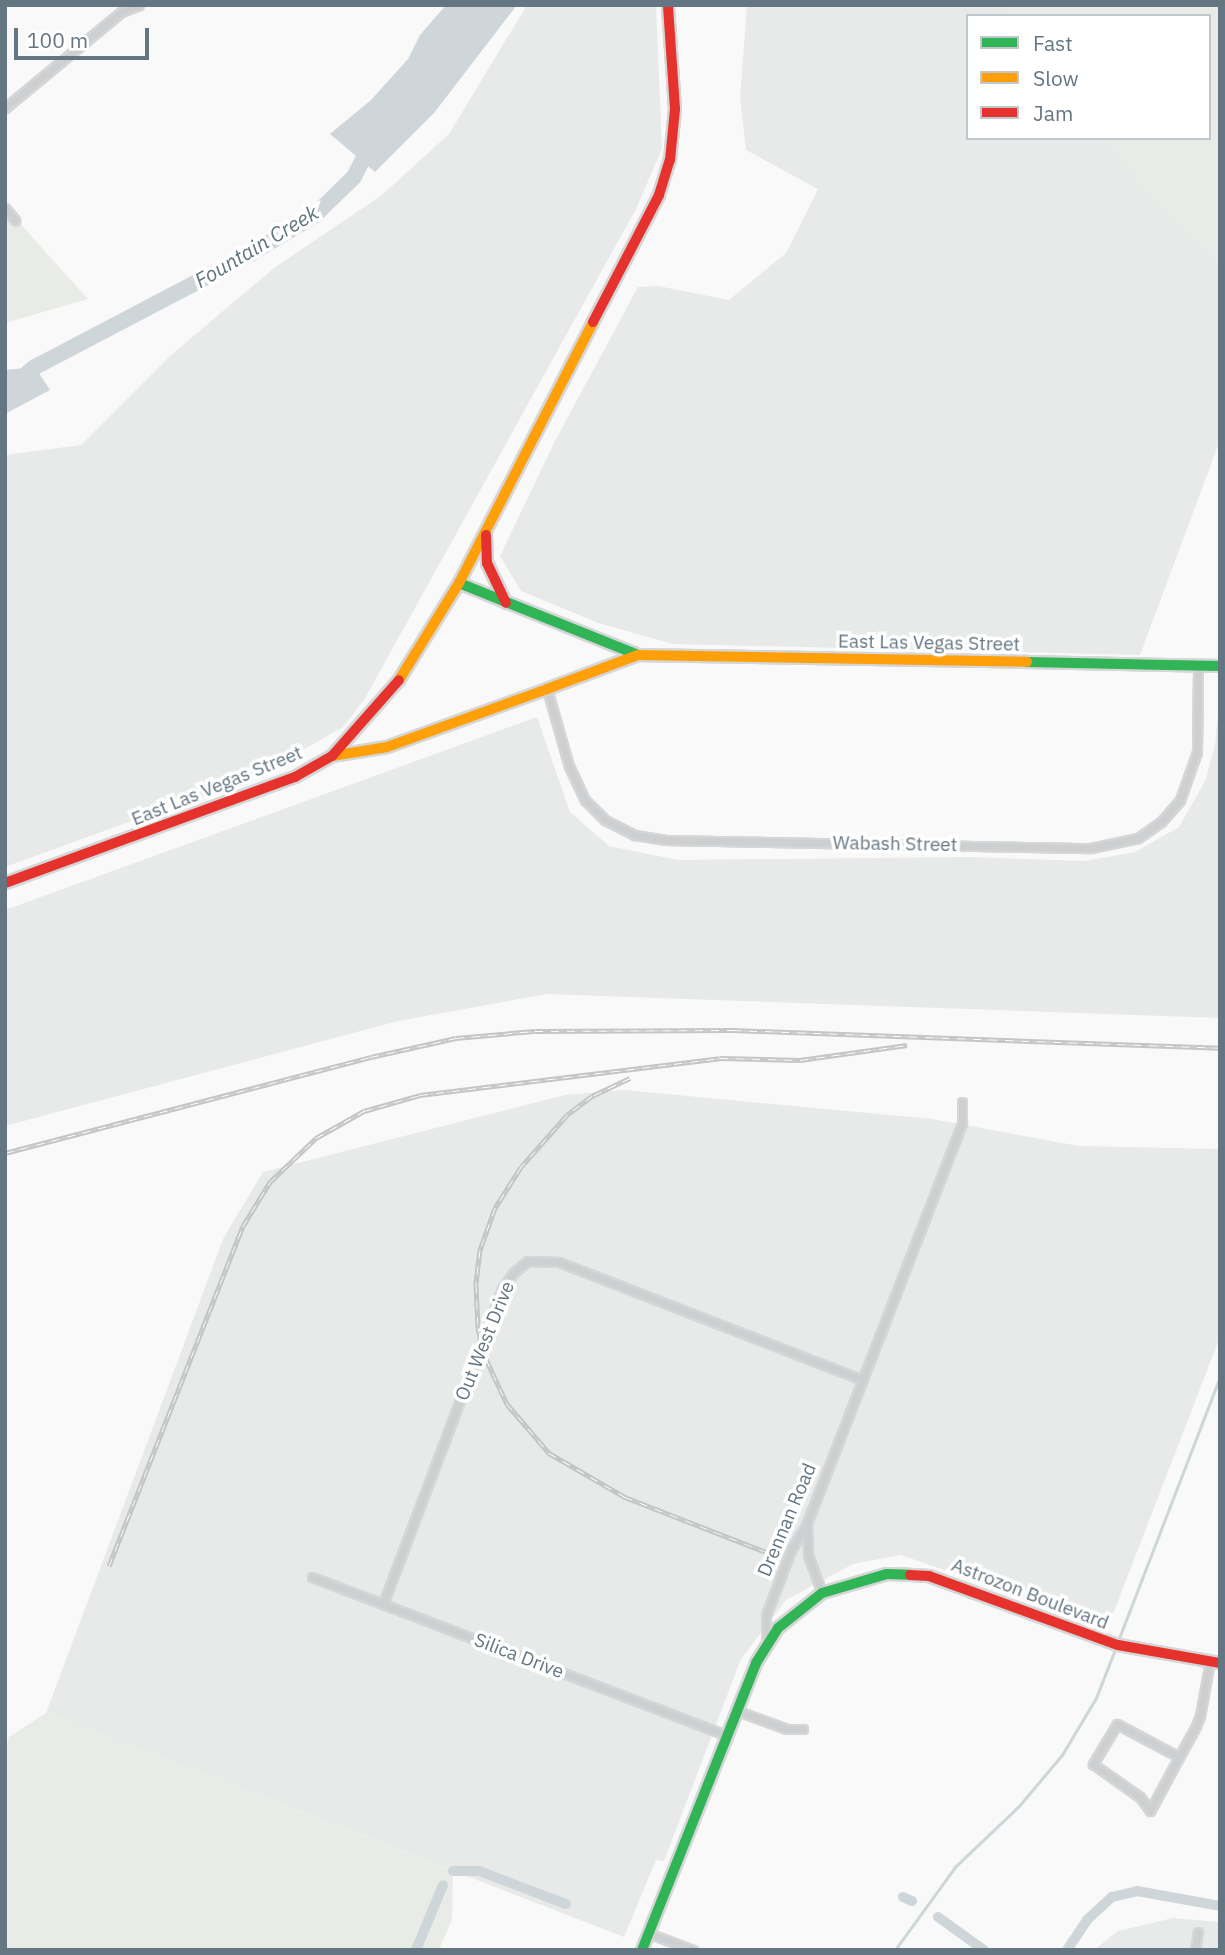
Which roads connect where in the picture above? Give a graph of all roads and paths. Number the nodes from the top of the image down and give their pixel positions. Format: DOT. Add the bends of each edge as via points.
graph roads {
  1 [pos="139,5"];
  2 [pos="668,5"];
  3 [pos="5,108"];
  4 [pos="5,208"];
  5 [pos="15,220"];
  6 [pos="487,527"];
  7 [pos="459,583"];
  8 [pos="506,603"];
  9 [pos="638,655"];
  10 [pos="1198,665"];
  11 [pos="1220,666"];
  12 [pos="547,689"];
  13 [pos="332,755"];
  14 [pos="5,883"];
  15 [pos="961,1102"];
  16 [pos="863,1380"];
  17 [pos="807,1523"];
  18 [pos="312,1577"];
  19 [pos="822,1593"];
  20 [pos="383,1604"];
  21 [pos="766,1644"];
  22 [pos="1215,1662"];
  23 [pos="736,1710"];
  24 [pos="803,1729"];
  25 [pos="726,1735"];
  26 [pos="1179,1757"];
  27 [pos="648,1933"];
  28 [pos="1198,1933"];
  29 [pos="642,1950"];
  30 [pos="693,1950"];
  31 [pos="1195,1950"];
  1 -- 3 [label="street" via="121,12"];
  2 -- 6 [label="main road" via="676,109 664,181"];
  4 -- 5 [label="street"];
  6 -- 7 [label="main road"];
  6 -- 8 [label="main road" via="486,563"];
  7 -- 8 [label="main road, East Las Vegas Street"];
  7 -- 13 [label="main road, East Las Vegas Street" via="388,697"];
  8 -- 9 [label="main road, East Las Vegas Street"];
  9 -- 10 [label="main road, East Las Vegas Street"];
  9 -- 12 [label="main road, East Las Vegas Street"];
  10 -- 11 [label="main road, East Las Vegas Street"];
  10 -- 12 [label="street, Wabash Street" via="1197,752 1180,800 1161,822 1138,838 1091,848 665,840 635,835 605,820 585,800 569,766"];
  12 -- 13 [label="main road, East Las Vegas Street" via="387,747"];
  13 -- 14 [label="main road, East Las Vegas Street" via="295,777 216,809"];
  15 -- 16 [label="street, Drennan Road" via="962,1123"];
  16 -- 17 [label="street, Drennan Road"];
  16 -- 20 [label="street, Out West Drive" via="559,1262 528,1261 502,1290"];
  17 -- 19 [label="street" via="808,1555"];
  17 -- 21 [label="street, Drennan Road" via="791,1550 766,1615"];
  18 -- 20 [label="street, Silica Drive"];
  19 -- 21 [label="main road, Astrozon Boulevard" via="792,1614"];
  19 -- 22 [label="main road, Astrozon Boulevard" via="870,1577 922,1575 1101,1640"];
  20 -- 25 [label="street, Silica Drive"];
  21 -- 23 [label="main road, Drennan Road"];
  22 -- 26 [label="street" via="1200,1716"];
  23 -- 24 [label="street" via="787,1729"];
  23 -- 25 [label="main road, Drennan Road"];
  25 -- 27 [label="main road, Drennan Road"];
  26 -- 26 [label="street" via="1150,1811 1140,1797 1093,1764 1117,1724"];
  27 -- 29 [label="main road, Drennan Road"];
  27 -- 30 [label="street"];
  28 -- 31 [label="street"];
}
